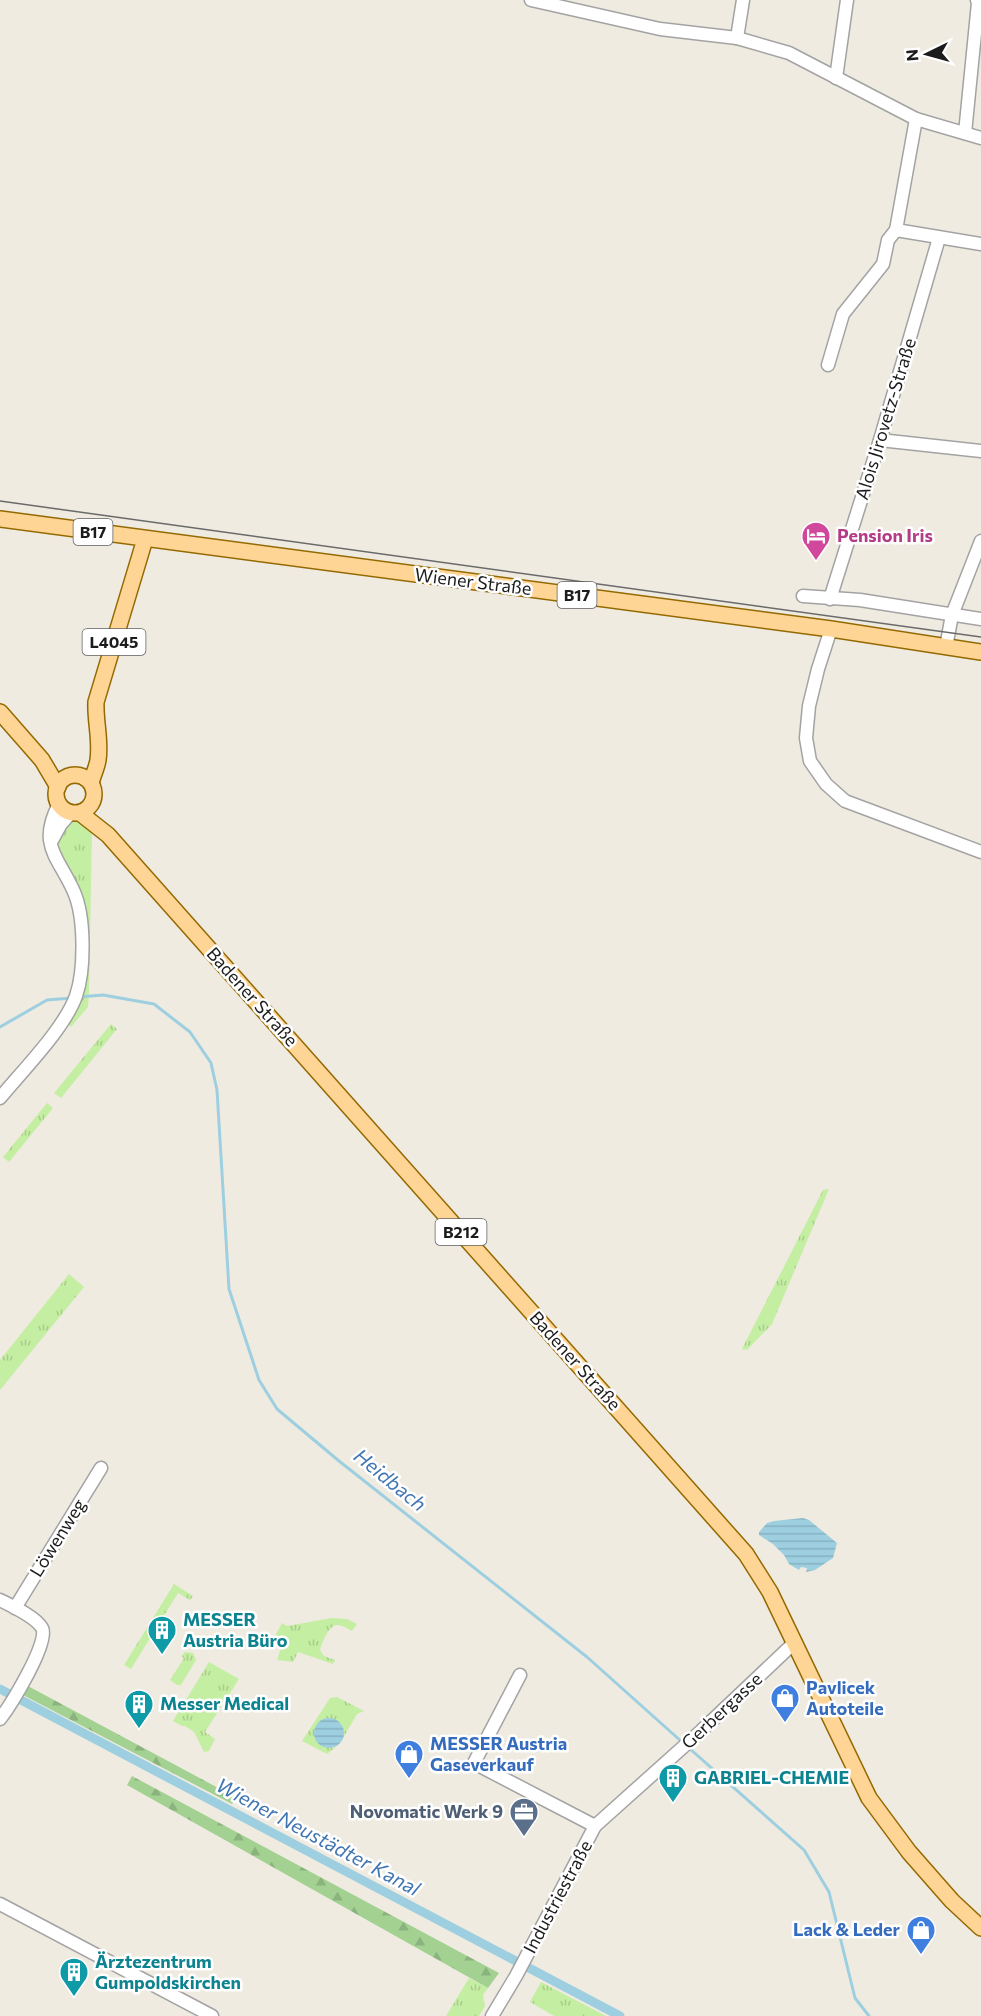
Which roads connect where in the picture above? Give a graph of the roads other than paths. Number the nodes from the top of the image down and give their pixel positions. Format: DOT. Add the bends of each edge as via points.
graph roads {
  1 [pos="531,0"];
  2 [pos="743,0"];
  3 [pos="847,0"];
  4 [pos="976,0"];
  5 [pos="737,38"];
  6 [pos="836,78"];
  7 [pos="916,119"];
  8 [pos="965,133"];
  9 [pos="981,138"];
  10 [pos="896,230"];
  11 [pos="939,238"];
  12 [pos="981,244"];
  13 [pos="828,365"];
  14 [pos="880,440"];
  15 [pos="981,451"];
  16 [pos="0,519"];
  17 [pos="145,539"];
  18 [pos="981,541"];
  19 [pos="803,596"];
  20 [pos="830,598"];
  21 [pos="952,615"];
  22 [pos="981,619"];
  23 [pos="831,629"];
  24 [pos="946,647"];
  25 [pos="981,652"];
  26 [pos="0,712"];
  27 [pos="42,760"];
  28 [pos="80,778"];
  29 [pos="58,787"];
  30 [pos="93,803"];
  31 [pos="70,810"];
  32 [pos="108,835"];
  33 [pos="981,852"];
  34 [pos="0,1098"];
  35 [pos="102,1468"];
  36 [pos="0,1600"];
  37 [pos="15,1608"];
  38 [pos="794,1642"];
  39 [pos="520,1675"];
  40 [pos="0,1719"];
  41 [pos="595,1826"];
  42 [pos="0,1904"];
  43 [pos="981,1928"];
  44 [pos="212,2016"];
  45 [pos="492,2016"];
  1 -- 5 [label="street" via="660,29"];
  2 -- 5 [label="street"];
  3 -- 6 [label="street"];
  4 -- 8 [label="street"];
  5 -- 6 [label="street" via="789,53"];
  6 -- 7 [label="street"];
  7 -- 8 [label="street"];
  7 -- 10 [label="street"];
  8 -- 9 [label="street"];
  10 -- 11 [label="street"];
  10 -- 13 [label="street" via="888,240 884,264 843,314"];
  11 -- 12 [label="street"];
  11 -- 14 [label="street, Alois Jirovetz-Straße"];
  14 -- 15 [label="street"];
  14 -- 20 [label="street, Alois Jirovetz-Straße"];
  16 -- 17 [label="main road, Wiener Straße / B17"];
  17 -- 23 [label="main road, Wiener Straße / B17"];
  17 -- 28 [label="main road, L4045" via="96,702 98,763"];
  18 -- 21 [label="street"];
  19 -- 20 [label="street"];
  20 -- 21 [label="street"];
  21 -- 22 [label="street"];
  21 -- 24 [label="street"];
  23 -- 24 [label="main road, Wiener Straße / B17"];
  23 -- 33 [label="street" via="809,706 806,738 810,761 826,784 845,801"];
  24 -- 25 [label="main road, Wiener Straße / B17"];
  26 -- 27 [label="main road"];
  27 -- 28 [label="main road"];
  27 -- 29 [label="main road"];
  28 -- 29 [label="main road" via="63,780"];
  28 -- 30 [label="main road, B212" via="94,789"];
  29 -- 31 [label="main road" via="56,797"];
  30 -- 31 [label="main road" via="87,810"];
  30 -- 32 [label="main road, Badener Straße / B212"];
  31 -- 32 [label="main road, Badener Straße / B212"];
  31 -- 34 [label="street" via="50,843 80,908 82,954 77,993 59,1027"];
  32 -- 38 [label="main road, Badener Straße / B212" via="746,1554"];
  35 -- 37 [label="street, Löwenweg"];
  36 -- 37 [label="street"];
  37 -- 40 [label="street" via="42,1627 44,1634 42,1646"];
  38 -- 41 [label="street, Gerbergasse"];
  38 -- 43 [label="main road, Badener Straße / B212" via="869,1798 909,1852"];
  39 -- 41 [label="street, Industriestraße" via="474,1763"];
  41 -- 45 [label="street, Industriestraße"];
  42 -- 44 [label="street"];
}
